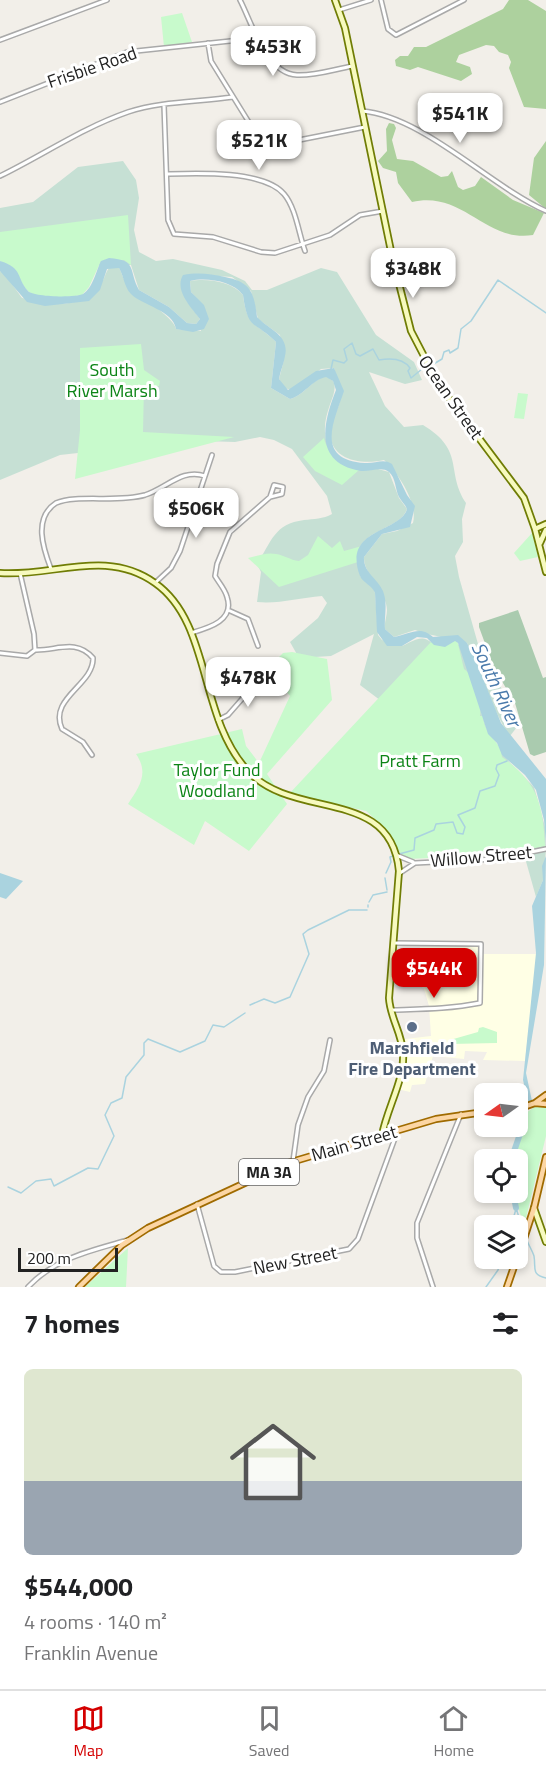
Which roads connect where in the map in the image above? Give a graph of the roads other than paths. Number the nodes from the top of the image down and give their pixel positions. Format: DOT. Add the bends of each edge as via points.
graph roads {
  1 [pos="106,0"];
  2 [pos="240,0"];
  3 [pos="335,0"];
  4 [pos="371,0"];
  5 [pos="381,0"];
  6 [pos="463,0"];
  7 [pos="339,10"];
  8 [pos="260,38"];
  9 [pos="0,40"];
  10 [pos="208,43"];
  11 [pos="353,66"];
  12 [pos="233,97"];
  13 [pos="0,102"];
  14 [pos="164,105"];
  15 [pos="362,111"];
  16 [pos="365,127"];
  17 [pos="167,174"];
  18 [pos="0,176"];
  19 [pos="383,211"];
  20 [pos="546,211"];
  21 [pos="303,244"];
  22 [pos="305,251"];
  23 [pos="212,455"];
  24 [pos="205,476"];
  25 [pos="270,497"];
  26 [pos="546,524"];
  27 [pos="535,529"];
  28 [pos="546,529"];
  29 [pos="540,546"];
  30 [pos="51,569"];
  31 [pos="546,572"];
  32 [pos="0,573"];
  33 [pos="20,573"];
  34 [pos="155,583"];
  35 [pos="228,610"];
  36 [pos="191,633"];
  37 [pos="258,646"];
  38 [pos="35,650"];
  39 [pos="0,653"];
  40 [pos="263,675"];
  41 [pos="217,721"];
  42 [pos="92,755"];
  43 [pos="546,849"];
  44 [pos="396,855"];
  45 [pos="415,862"];
  46 [pos="399,874"];
  47 [pos="393,943"];
  48 [pos="390,1010"];
  49 [pos="330,1040"];
  50 [pos="546,1096"];
  51 [pos="546,1103"];
  52 [pos="532,1104"];
  53 [pos="528,1105"];
  54 [pos="474,1113"];
  55 [pos="462,1114"];
  56 [pos="398,1130"];
  57 [pos="382,1135"];
  58 [pos="546,1157"];
  59 [pos="293,1161"];
  60 [pos="196,1204"];
  61 [pos="534,1208"];
  62 [pos="528,1227"];
  63 [pos="129,1239"];
  64 [pos="546,1242"];
  65 [pos="513,1269"];
  66 [pos="28,1287"];
  67 [pos="80,1287"];
  68 [pos="433,1287"];
  69 [pos="507,1287"];
  1 -- 9 [label="street"];
  2 -- 8 [label="street"];
  3 -- 7 [label="street, Ocean Street"];
  4 -- 7 [label="street"];
  5 -- 6 [label="street" via="393,35 404,33"];
  7 -- 11 [label="street, Ocean Street"];
  8 -- 10 [label="street, Frisbie Road"];
  8 -- 11 [label="street" via="274,64 294,75"];
  10 -- 12 [label="street" via="212,61"];
  10 -- 13 [label="street, Frisbie Road" via="121,54"];
  11 -- 15 [label="street, Ocean Street"];
  12 -- 14 [label="street"];
  12 -- 16 [label="street" via="252,128 273,141 289,142"];
  14 -- 17 [label="street"];
  14 -- 18 [label="street" via="128,112 77,132"];
  15 -- 16 [label="street, Ocean Street"];
  15 -- 20 [label="street" via="378,114 430,138"];
  16 -- 19 [label="street, Ocean Street"];
  17 -- 21 [label="street" via="226,172 273,187 286,197"];
  17 -- 21 [label="street" via="168,220 174,234 213,237 269,254"];
  19 -- 21 [label="street" via="360,215 336,233"];
  19 -- 27 [label="street, Ocean Street" via="404,310 417,347 439,386 515,484"];
  21 -- 22 [label="street"];
  23 -- 24 [label="street"];
  24 -- 30 [label="street" via="189,473 160,489 132,498 56,502 45,514 42,527"];
  24 -- 34 [label="street" via="177,558"];
  25 -- 25 [label="street" via="274,485 281,485 282,495"];
  25 -- 35 [label="street" via="232,529 217,564 215,576 227,595"];
  26 -- 27 [label="street"];
  27 -- 28 [label="street"];
  27 -- 29 [label="street, Ocean Street"];
  28 -- 29 [label="street"];
  29 -- 31 [label="street, Ocean Street"];
  30 -- 33 [label="street"];
  30 -- 34 [label="street" via="108,565"];
  32 -- 33 [label="street"];
  33 -- 38 [label="street"];
  34 -- 36 [label="street" via="173,600"];
  35 -- 36 [label="street" via="218,624"];
  35 -- 37 [label="street" via="248,619"];
  36 -- 41 [label="street"];
  38 -- 39 [label="street" via="27,656"];
  38 -- 42 [label="street" via="66,645 91,655 91,670 68,696 59,719 62,729 83,742"];
  40 -- 41 [label="street" via="228,715"];
  41 -- 44 [label="street" via="234,754 261,783 299,801 365,816 380,828"];
  43 -- 45 [label="street, Willow Street" via="496,859"];
  44 -- 45 [label="street, Willow Street"];
  44 -- 46 [label="street"];
  45 -- 46 [label="street, Willow Street"];
  46 -- 47 [label="street"];
  47 -- 48 [label="street"];
  47 -- 48 [label="street" via="481,944 480,1003 442,1010"];
  48 -- 57 [label="street" via="404,1054"];
  49 -- 59 [label="street" via="324,1071 308,1097 298,1125"];
  50 -- 52 [label="main road"];
  51 -- 52 [label="main road"];
  52 -- 53 [label="main road"];
  54 -- 55 [label="main road, Main Street / MA 3A"];
  55 -- 56 [label="main road, Main Street / MA 3A"];
  55 -- 68 [label="street" via="417,1223 418,1241"];
  56 -- 57 [label="main road, Main Street / MA 3A"];
  56 -- 60 [label="street, New Street" via="358,1239 349,1249 221,1272 214,1266"];
  57 -- 59 [label="main road, Main Street / MA 3A"];
  58 -- 61 [label="main road"];
  59 -- 60 [label="main road, Main Street / MA 3A"];
  60 -- 63 [label="main road, Main Street / MA 3A"];
  61 -- 62 [label="main road"];
  61 -- 64 [label="street"];
  63 -- 66 [label="street" via="62,1260"];
  63 -- 67 [label="main road, Main Street / MA 3A"];
  65 -- 69 [label="main road"];
}
